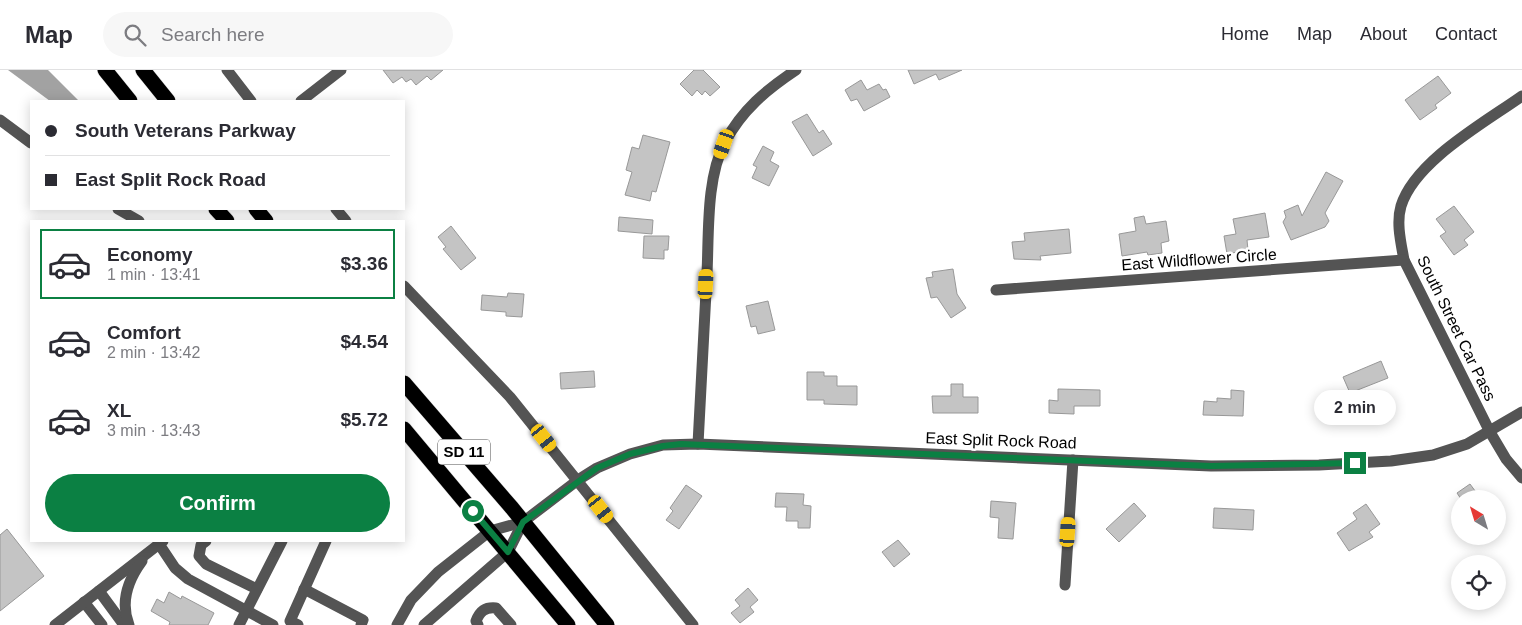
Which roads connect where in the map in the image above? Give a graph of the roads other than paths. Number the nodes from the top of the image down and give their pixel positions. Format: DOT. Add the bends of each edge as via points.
graph roads {
  1 [pos="105,70"];
  2 [pos="143,70"];
  3 [pos="226,70"];
  4 [pos="341,70"];
  5 [pos="796,70"];
  6 [pos="1522,96"];
  7 [pos="129,100"];
  8 [pos="167,100"];
  9 [pos="250,100"];
  10 [pos="302,100"];
  11 [pos="0,120"];
  12 [pos="30,142"];
  13 [pos="120,210"];
  14 [pos="217,210"];
  15 [pos="257,210"];
  16 [pos="337,210"];
  17 [pos="137,220"];
  18 [pos="226,220"];
  19 [pos="265,220"];
  20 [pos="345,220"];
  21 [pos="1404,260"];
  22 [pos="405,287"];
  23 [pos="996,290"];
  24 [pos="405,384"];
  25 [pos="1522,412"];
  26 [pos="405,430"];
  27 [pos="1490,432"];
  28 [pos="698,444"];
  29 [pos="1072,460"];
  30 [pos="1522,478"];
  31 [pos="578,480"];
  32 [pos="523,522"];
  33 [pos="490,531"];
  34 [pos="205,542"];
  35 [pos="281,542"];
  36 [pos="326,542"];
  37 [pos="159,544"];
  38 [pos="508,552"];
  39 [pos="1065,585"];
  40 [pos="257,589"];
  41 [pos="304,589"];
  42 [pos="98,591"];
  43 [pos="84,602"];
  44 [pos="246,611"];
  45 [pos="291,624"];
  46 [pos="55,625"];
  47 [pos="102,625"];
  48 [pos="124,625"];
  49 [pos="129,625"];
  50 [pos="239,625"];
  51 [pos="273,625"];
  52 [pos="361,625"];
  53 [pos="397,625"];
  54 [pos="424,625"];
  55 [pos="478,625"];
  56 [pos="511,625"];
  57 [pos="568,625"];
  58 [pos="607,625"];
  59 [pos="693,625"];
  1 -- 7 [label="highway"];
  2 -- 8 [label="highway"];
  3 -- 9 [label="street"];
  4 -- 10 [label="street"];
  5 -- 28 [label="street" via="756,99 741,115 718,159 710,204"];
  6 -- 21 [label="street, South Street Car Pass" via="1421,170 1400,207 1399,233"];
  11 -- 12 [label="street"];
  13 -- 17 [label="street"];
  14 -- 18 [label="highway"];
  15 -- 19 [label="highway"];
  16 -- 20 [label="street"];
  21 -- 23 [label="street, East Wildflower Circle"];
  21 -- 27 [label="street, South Street Car Pass"];
  22 -- 31 [label="street" via="510,396"];
  24 -- 32 [label="highway, SD 11"];
  25 -- 27 [label="street, East Split Rock Road"];
  26 -- 33 [label="highway, SD 11"];
  27 -- 29 [label="street, East Split Rock Road" via="1434,455 1373,462 1211,466"];
  27 -- 30 [label="street, South Street Car Pass"];
  28 -- 29 [label="street, East Split Rock Road"];
  28 -- 31 [label="street, East Split Rock Road" via="663,446 630,454"];
  29 -- 39 [label="street"];
  31 -- 32 [label="street, East Split Rock Road"];
  31 -- 59 [label="street"];
  32 -- 33 [label="street"];
  32 -- 38 [label="street, East Split Rock Road"];
  32 -- 58 [label="highway, SD 11"];
  33 -- 38 [label="highway, SD 11"];
  33 -- 53 [label="street" via="420,589"];
  34 -- 40 [label="street" via="199,556 206,564"];
  35 -- 40 [label="street"];
  36 -- 41 [label="street"];
  37 -- 42 [label="street"];
  37 -- 44 [label="street" via="175,568 188,579"];
  37 -- 49 [label="street" via="138,567 129,583 125,602"];
  38 -- 54 [label="street"];
  38 -- 57 [label="highway, SD 11"];
  40 -- 44 [label="street"];
  41 -- 45 [label="street"];
  41 -- 52 [label="street" via="363,620"];
  42 -- 43 [label="street"];
  42 -- 48 [label="street"];
  43 -- 46 [label="street"];
  43 -- 47 [label="street"];
  44 -- 50 [label="street"];
  44 -- 51 [label="street"];
  55 -- 56 [label="street" via="479,614 496,608"];
}
